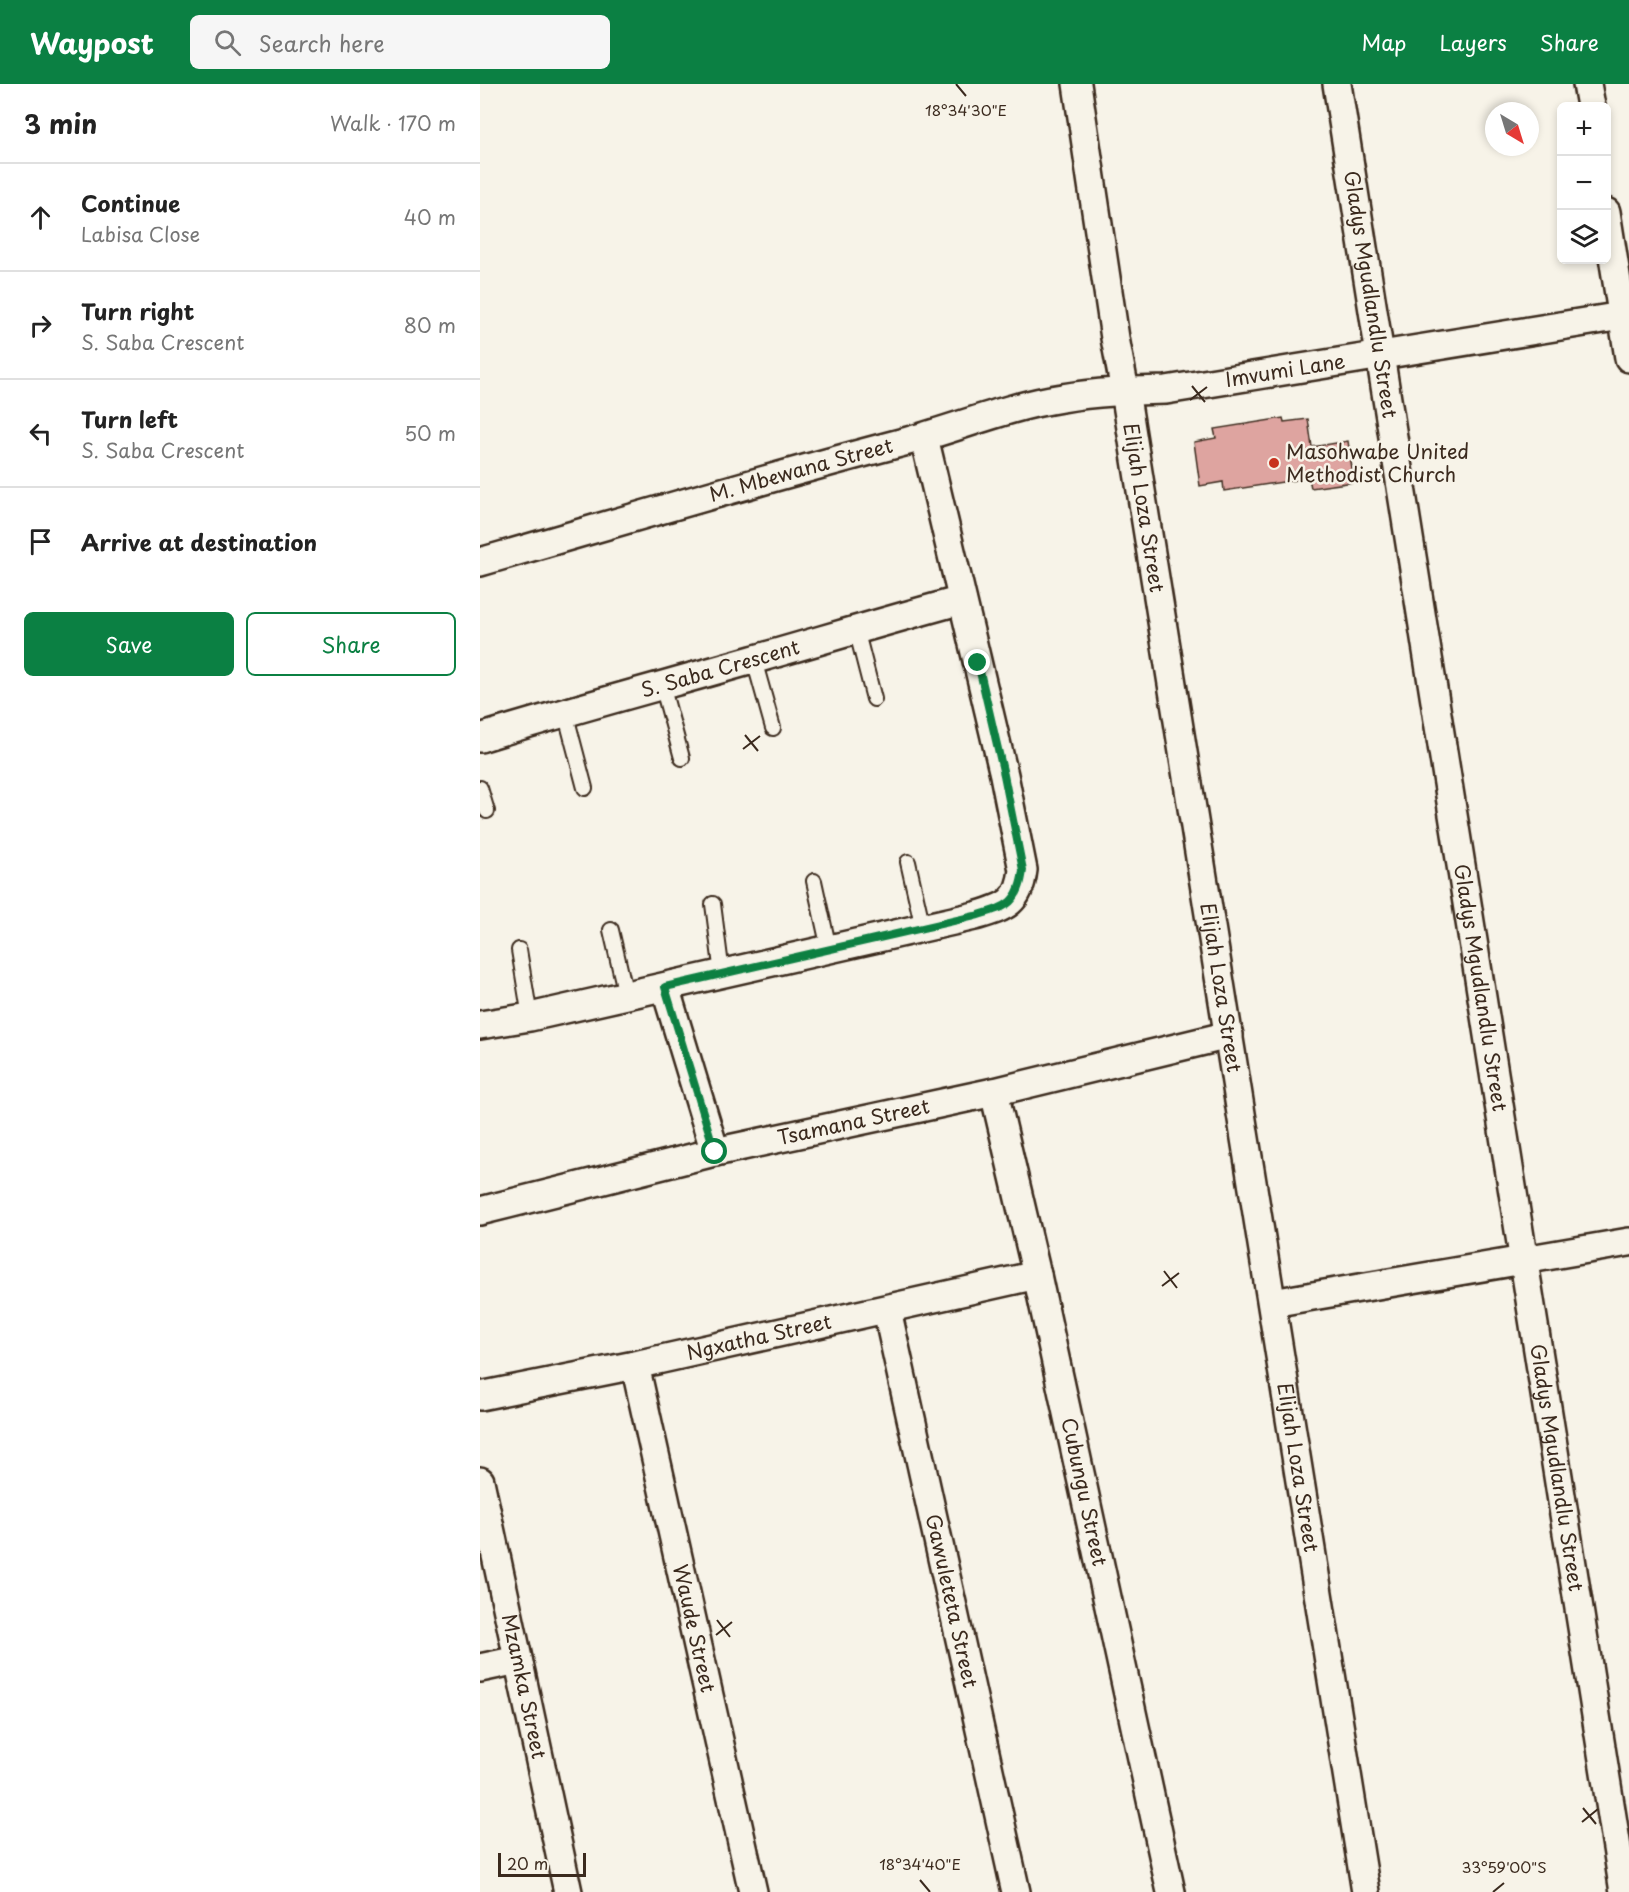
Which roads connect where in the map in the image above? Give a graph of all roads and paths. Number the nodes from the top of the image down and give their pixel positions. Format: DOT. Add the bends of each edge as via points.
graph roads {
  1 [pos="1077,84"];
  2 [pos="1337,84"];
  3 [pos="1587,84"];
  4 [pos="1589,102"];
  5 [pos="1611,244"];
  6 [pos="1622,316"];
  7 [pos="1380,356"];
  8 [pos="1629,358"];
  9 [pos="1125,391"];
  10 [pos="924,436"];
  11 [pos="480,562"];
  12 [pos="962,600"];
  13 [pos="856,628"];
  14 [pos="754,660"];
  15 [pos="662,685"];
  16 [pos="874,699"];
  17 [pos="566,712"];
  18 [pos="773,728"];
  19 [pos="480,738"];
  20 [pos="682,758"];
  21 [pos="480,788"];
  22 [pos="585,788"];
  23 [pos="487,811"];
  24 [pos="908,862"];
  25 [pos="814,881"];
  26 [pos="713,904"];
  27 [pos="923,928"];
  28 [pos="611,930"];
  29 [pos="829,949"];
  30 [pos="519,950"];
  31 [pos="722,975"];
  32 [pos="665,987"];
  33 [pos="626,994"];
  34 [pos="530,1017"];
  35 [pos="480,1025"];
  36 [pos="1229,1035"];
  37 [pos="994,1092"];
  38 [pos="715,1152"];
  39 [pos="480,1211"];
  40 [pos="1629,1242"];
  41 [pos="1525,1259"];
  42 [pos="1037,1275"];
  43 [pos="1272,1303"];
  44 [pos="887,1310"];
  45 [pos="635,1365"];
  46 [pos="480,1396"];
  47 [pos="480,1481"];
  48 [pos="518,1660"];
  49 [pos="480,1668"];
  50 [pos="568,1892"];
  51 [pos="753,1892"];
  52 [pos="1016,1892"];
  53 [pos="1171,1892"];
  54 [pos="1366,1892"];
  55 [pos="1624,1892"];
  1 -- 9 [label="street, Elijah Loza Street"];
  2 -- 7 [label="street, Gladys Mgudlandlu Street"];
  3 -- 4 [label="street"];
  5 -- 6 [label="street"];
  6 -- 7 [label="street, Imvumi Lane"];
  6 -- 8 [label="street"];
  7 -- 9 [label="street, Imvumi Lane" via="1166,390"];
  7 -- 41 [label="street, Gladys Mgudlandlu Street"];
  9 -- 10 [label="street, M. Mbewana Street" via="1047,401"];
  9 -- 36 [label="street, Elijah Loza Street"];
  10 -- 11 [label="street, M. Mbewana Street"];
  10 -- 12 [label="street"];
  12 -- 13 [label="street, S. Saba Crescent"];
  12 -- 27 [label="street" via="1023,870 1021,885 1008,905"];
  13 -- 14 [label="street, S. Saba Crescent"];
  13 -- 16 [label="lane"];
  14 -- 15 [label="street, S. Saba Crescent"];
  14 -- 18 [label="lane"];
  15 -- 17 [label="street, S. Saba Crescent"];
  15 -- 20 [label="lane"];
  17 -- 19 [label="street, S. Saba Crescent"];
  17 -- 22 [label="lane"];
  21 -- 23 [label="lane"];
  24 -- 27 [label="lane"];
  25 -- 29 [label="lane"];
  26 -- 31 [label="lane"];
  27 -- 29 [label="street"];
  28 -- 33 [label="lane"];
  29 -- 31 [label="street"];
  30 -- 34 [label="lane"];
  31 -- 32 [label="street"];
  32 -- 33 [label="street"];
  32 -- 38 [label="street"];
  33 -- 34 [label="street"];
  34 -- 35 [label="street"];
  36 -- 37 [label="street, Tsamana Street"];
  36 -- 43 [label="street, Elijah Loza Street"];
  37 -- 38 [label="street, Tsamana Street"];
  37 -- 42 [label="street, Cubungu Street"];
  38 -- 39 [label="street, Tsamana Street"];
  40 -- 41 [label="street"];
  41 -- 43 [label="street"];
  41 -- 55 [label="street, Gladys Mgudlandlu Street"];
  42 -- 44 [label="street, Ngxatha Street"];
  42 -- 53 [label="street, Cubungu Street"];
  43 -- 54 [label="street, Elijah Loza Street"];
  44 -- 45 [label="street, Ngxatha Street"];
  44 -- 52 [label="street, Gawuleteta Street"];
  45 -- 46 [label="street, Ngxatha Street"];
  45 -- 51 [label="street, Waude Street"];
  47 -- 48 [label="street, Mzamka Street"];
  48 -- 49 [label="street"];
  48 -- 50 [label="street, Mzamka Street"];
}
